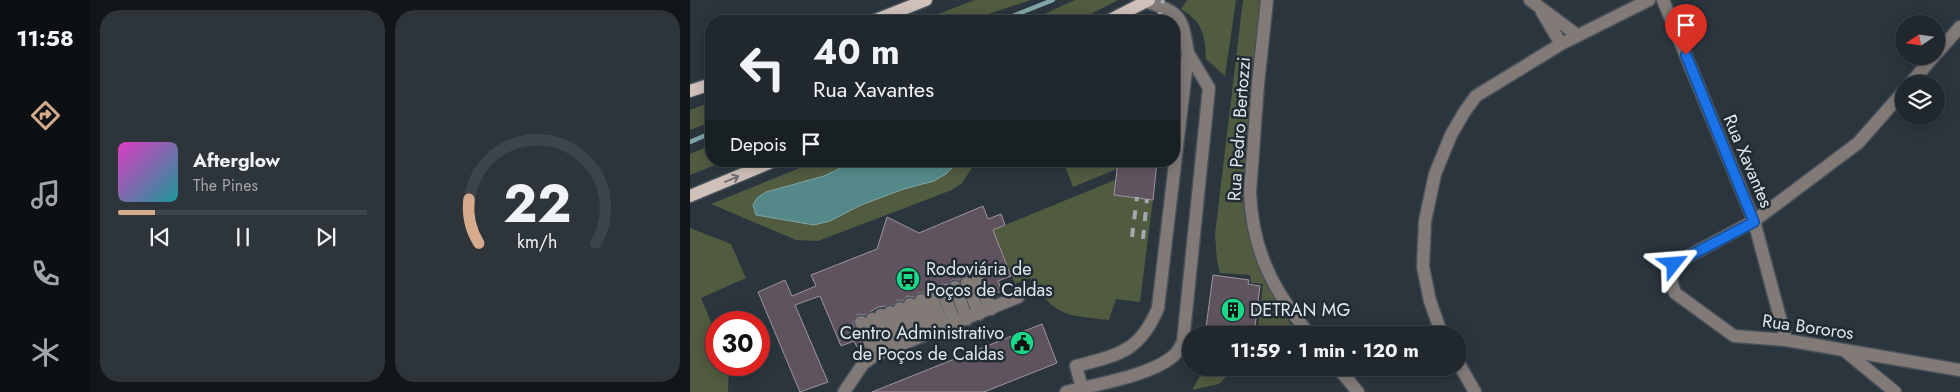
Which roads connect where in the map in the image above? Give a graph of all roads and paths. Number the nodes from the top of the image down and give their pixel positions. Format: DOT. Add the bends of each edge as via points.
graph roads {
  1 [pos="926,0"];
  2 [pos="1267,0"];
  3 [pos="1649,0"];
  4 [pos="1663,0"];
  5 [pos="1148,1"];
  6 [pos="1534,3"];
  7 [pos="888,15"];
  8 [pos="1120,15"];
  9 [pos="1175,15"];
  10 [pos="1180,21"];
  11 [pos="1960,27"];
  12 [pos="1577,35"];
  13 [pos="1561,44"];
  14 [pos="1945,44"];
  15 [pos="1188,53"];
  16 [pos="1926,65"];
  17 [pos="1918,75"];
  18 [pos="705,86"];
  19 [pos="690,91"];
  20 [pos="1895,101"];
  21 [pos="1180,121"];
  22 [pos="760,167"];
  23 [pos="1175,167"];
  24 [pos="690,196"];
  25 [pos="1754,222"];
  26 [pos="1018,298"];
  27 [pos="917,301"];
  28 [pos="1302,326"];
  29 [pos="1439,326"];
  30 [pos="930,333"];
  31 [pos="1786,340"];
  32 [pos="1843,349"];
  33 [pos="1959,369"];
  34 [pos="1345,376"];
  35 [pos="1466,376"];
  36 [pos="1082,388"];
  37 [pos="844,392"];
  38 [pos="1066,392"];
  39 [pos="1358,392"];
  40 [pos="1475,392"];
  41 [pos="1895,392"];
  1 -- 7 [label="main road"];
  2 -- 28 [label="street, Rua Pedro Bertozzi" via="1251,207 1257,241 1272,284"];
  3 -- 12 [label="street"];
  4 -- 25 [label="street, Rua Xavantes"];
  5 -- 8 [label="main road"];
  5 -- 9 [label="street" via="1167,8"];
  6 -- 12 [label="street"];
  6 -- 13 [label="street"];
  10 -- 15 [label="street"];
  11 -- 14 [label="street"];
  12 -- 13 [label="street"];
  13 -- 29 [label="street" via="1476,96 1450,135 1435,174 1425,221 1423,267"];
  15 -- 21 [label="street"];
  15 -- 36 [label="street" via="1209,88 1183,342 1174,356 1162,364"];
  16 -- 17 [label="street"];
  18 -- 19 [label="main road"];
  20 -- 25 [label="street" via="1858,143"];
  24 -- 22 [label="main road, one-way"];
  23 -- 36 [label="street" via="1158,308 1152,324 1124,352 1076,366"];
  25 -- 31 [label="street, Rua Xavantes"];
  25 -- 31 [label="street, Rua Bororos" via="1674,264 1670,281 1675,293 1734,336"];
  26 -- 30 [label="street"];
  27 -- 30 [label="street"];
  27 -- 30 [label="street"];
  27 -- 30 [label="street"];
  27 -- 30 [label="street"];
  27 -- 30 [label="street"];
  27 -- 30 [label="street"];
  30 -- 37 [label="street" via="863,364"];
  31 -- 32 [label="street, Rua Bororos"];
  32 -- 33 [label="street, Rua Bororos"];
  32 -- 41 [label="street"];
  34 -- 39 [label="street"];
  35 -- 40 [label="street"];
  36 -- 38 [label="street"];
}
